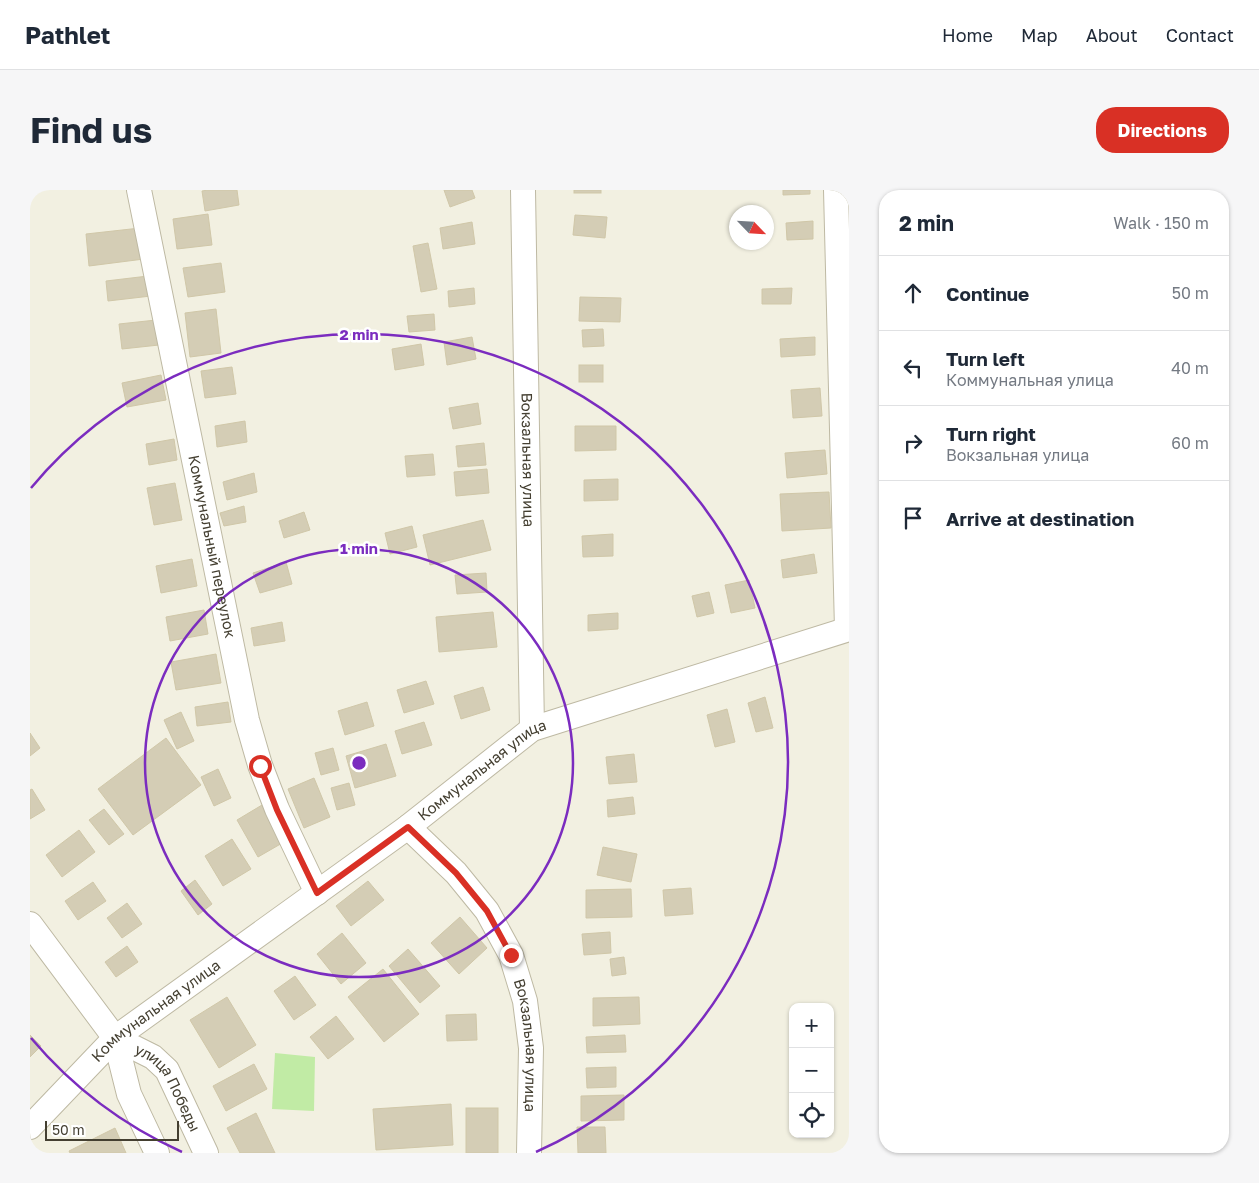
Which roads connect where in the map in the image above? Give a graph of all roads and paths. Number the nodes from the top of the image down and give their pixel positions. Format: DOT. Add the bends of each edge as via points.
graph roads {
  1 [pos="139,190"];
  2 [pos="523,190"];
  3 [pos="836,190"];
  4 [pos="848,629"];
  5 [pos="532,729"];
  6 [pos="408,827"];
  7 [pos="317,893"];
  8 [pos="30,924"];
  9 [pos="115,1038"];
  10 [pos="30,1127"];
  11 [pos="157,1153"];
  12 [pos="206,1153"];
  13 [pos="530,1153"];
  1 -- 7 [label="street, Коммунальный переулок" via="247,720 277,810"];
  2 -- 5 [label="street, Вокзальная улица"];
  3 -- 4 [label="street"];
  4 -- 5 [label="street, Коммунальная улица"];
  5 -- 6 [label="street, Коммунальная улица"];
  6 -- 7 [label="street, Коммунальная улица"];
  6 -- 13 [label="street, Вокзальная улица" via="456,873 487,911 511,955 525,1002 530,1048"];
  7 -- 9 [label="street, Коммунальная улица"];
  8 -- 9 [label="street, улица Победы"];
  9 -- 10 [label="street, Коммунальная улица"];
  9 -- 11 [label="street, улица Победы" via="129,1094"];
  9 -- 12 [label="street, улица Победы" via="153,1057 167,1070"];
}
